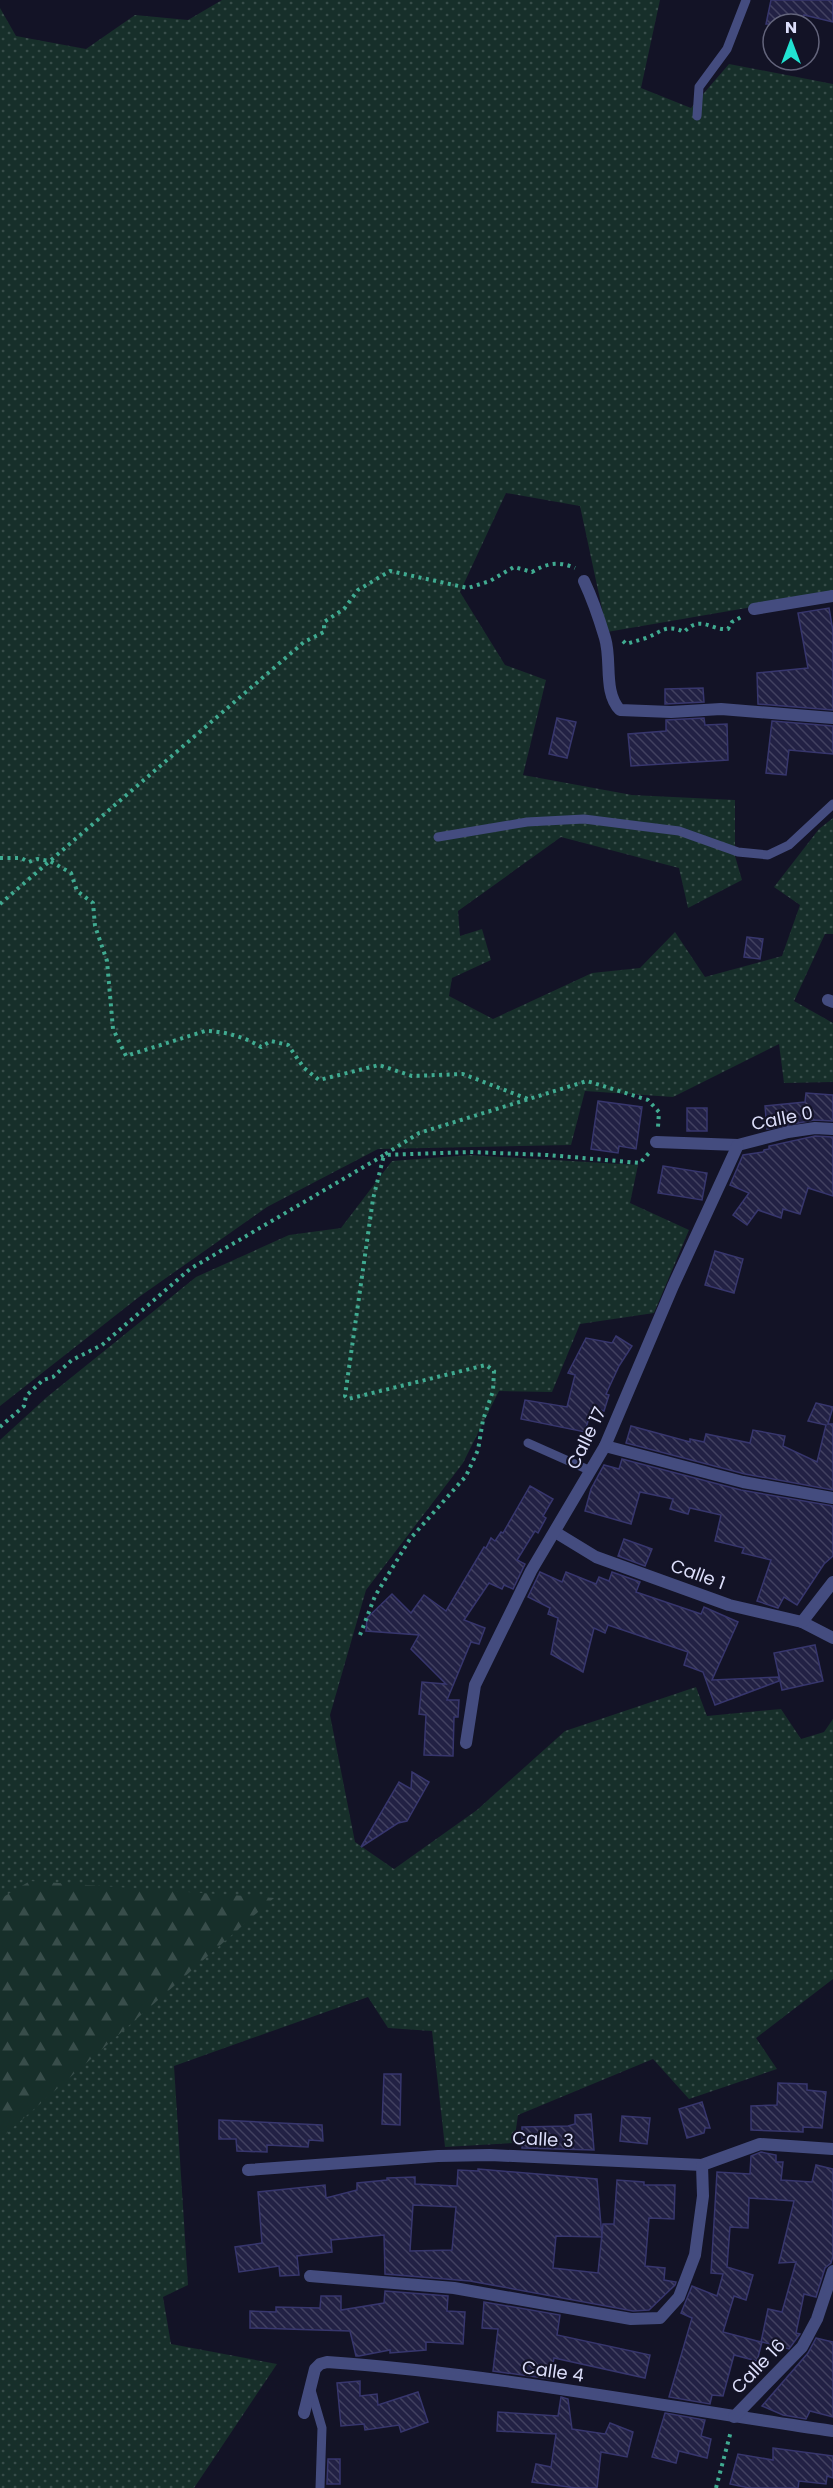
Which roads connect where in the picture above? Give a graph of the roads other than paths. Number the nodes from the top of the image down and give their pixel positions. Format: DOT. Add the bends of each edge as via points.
graph roads {
  1 [pos="746,0"];
  2 [pos="697,116"];
  3 [pos="584,581"];
  4 [pos="833,596"];
  5 [pos="754,609"];
  6 [pos="833,718"];
  7 [pos="833,804"];
  8 [pos="438,837"];
  9 [pos="833,1129"];
  10 [pos="656,1142"];
  11 [pos="738,1145"];
  12 [pos="528,1443"];
  13 [pos="605,1446"];
  14 [pos="591,1471"];
  15 [pos="833,1498"];
  16 [pos="555,1532"];
  17 [pos="833,1582"];
  18 [pos="802,1622"];
  19 [pos="833,1638"];
  20 [pos="466,1743"];
  21 [pos="833,2149"];
  22 [pos="702,2165"];
  23 [pos="248,2170"];
  24 [pos="833,2271"];
  25 [pos="310,2276"];
  26 [pos="310,2390"];
  27 [pos="304,2413"];
  28 [pos="734,2416"];
  29 [pos="833,2431"];
  30 [pos="320,2488"];
  1 -- 2 [label="lane" via="727,50 699,87"];
  3 -- 6 [label="street" via="597,609 609,658 610,690 613,703 620,710 721,709"];
  4 -- 5 [label="street"];
  7 -- 8 [label="lane" via="789,845 768,855 738,852 679,831 584,819 527,822"];
  9 -- 11 [label="street, Calle 0" via="788,1132"];
  10 -- 11 [label="street, Calle 0"];
  11 -- 13 [label="street, Calle 17"];
  12 -- 14 [label="lane"];
  13 -- 14 [label="street, Calle 17"];
  13 -- 15 [label="street" via="743,1482"];
  14 -- 16 [label="street, Calle 17"];
  16 -- 18 [label="street, Calle 1" via="596,1557 729,1605"];
  16 -- 20 [label="street, Calle 17" via="531,1571 475,1685"];
  17 -- 18 [label="street"];
  18 -- 19 [label="street, Calle 1"];
  21 -- 22 [label="street, Calle 3" via="760,2144"];
  22 -- 23 [label="street, Calle 3" via="490,2155"];
  22 -- 25 [label="street" via="704,2196 695,2255 680,2297 660,2318 631,2319 454,2288"];
  24 -- 28 [label="street, Calle 16" via="817,2319 802,2347"];
  26 -- 27 [label="street, Calle 4"];
  26 -- 28 [label="street, Calle 4" via="315,2369 327,2362"];
  26 -- 30 [label="lane" via="322,2428"];
  28 -- 29 [label="street, Calle 4"];
}
